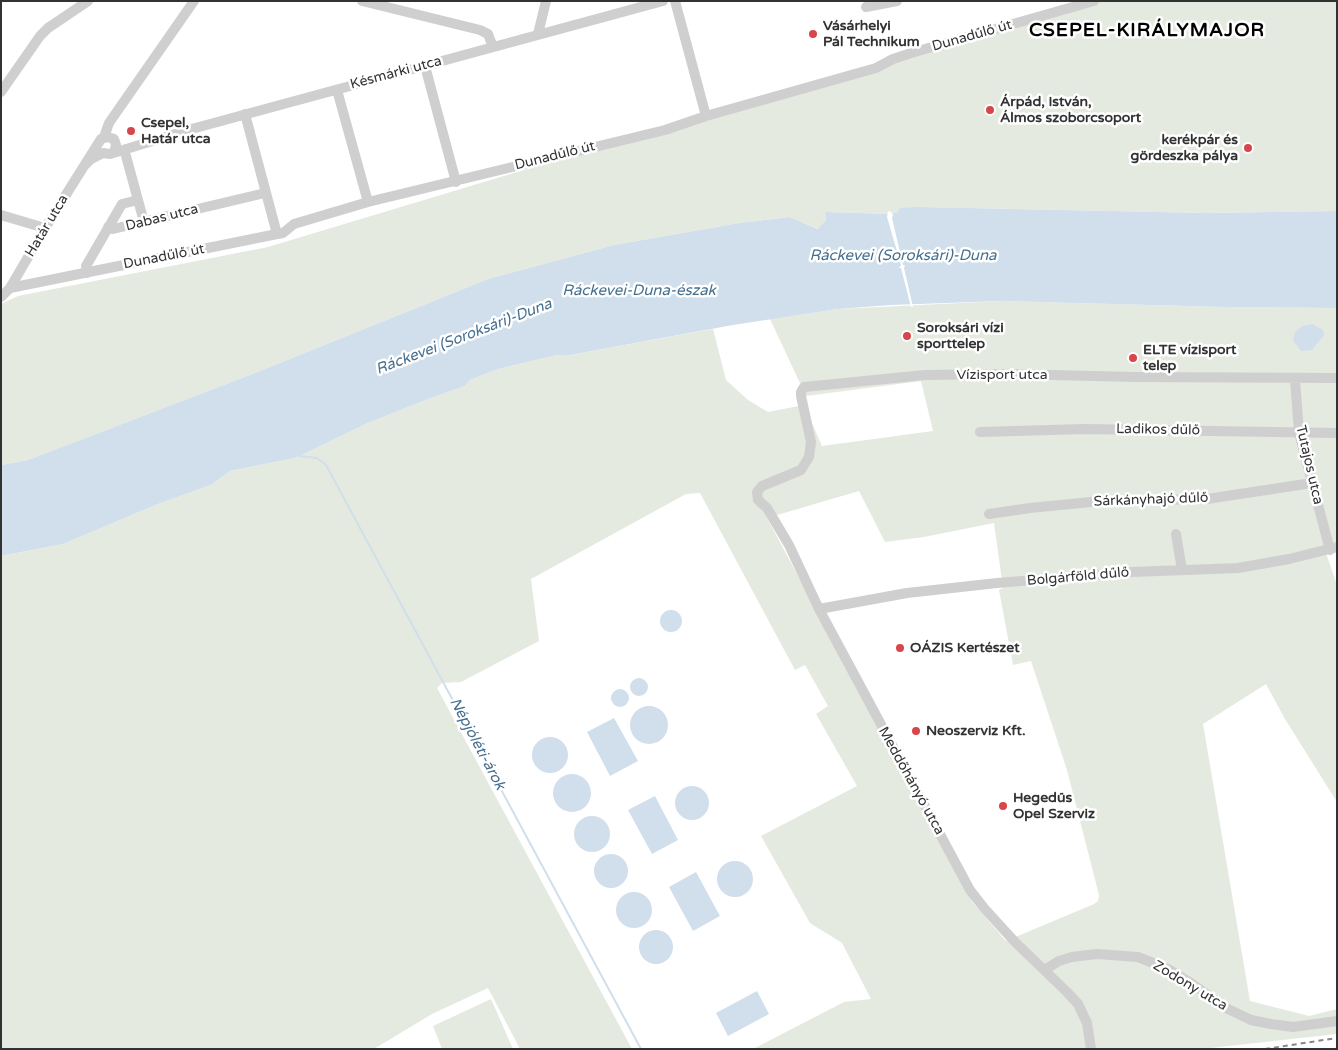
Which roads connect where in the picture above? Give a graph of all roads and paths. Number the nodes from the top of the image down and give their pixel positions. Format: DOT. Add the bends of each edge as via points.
graph roads {
  1 [pos="88,1"];
  2 [pos="194,1"];
  3 [pos="362,1"];
  4 [pos="546,1"];
  5 [pos="663,1"];
  6 [pos="675,1"];
  7 [pos="897,1"];
  8 [pos="1094,1"];
  9 [pos="866,8"];
  10 [pos="538,34"];
  11 [pos="493,47"];
  12 [pos="425,66"];
  13 [pos="6,76"];
  14 [pos="337,90"];
  15 [pos="1,92"];
  16 [pos="245,114"];
  17 [pos="706,116"];
  18 [pos="107,144"];
  19 [pos="128,151"];
  20 [pos="456,182"];
  21 [pos="265,193"];
  22 [pos="138,200"];
  23 [pos="368,202"];
  24 [pos="1,214"];
  25 [pos="144,222"];
  26 [pos="45,228"];
  27 [pos="108,228"];
  28 [pos="278,234"];
  29 [pos="87,273"];
  30 [pos="10,288"];
  31 [pos="1,297"];
  32 [pos="1337,378"];
  33 [pos="1295,379"];
  34 [pos="980,432"];
  35 [pos="1299,433"];
  36 [pos="1337,433"];
  37 [pos="1312,483"];
  38 [pos="757,492"];
  39 [pos="989,514"];
  40 [pos="1176,534"];
  41 [pos="1334,548"];
  42 [pos="1182,570"];
  43 [pos="819,609"];
  44 [pos="1044,970"];
  45 [pos="1337,1022"];
  46 [pos="1091,1049"];
  1 -- 13 [label="street" via="48,28"];
  2 -- 18 [label="street" via="115,116"];
  3 -- 11 [label="street" via="480,30 488,34"];
  4 -- 10 [label="street"];
  5 -- 10 [label="street, Késmárki utca"];
  6 -- 17 [label="street"];
  7 -- 9 [label="street"];
  8 -- 17 [label="street, Dunadűlő út"];
  10 -- 11 [label="street, Késmárki utca"];
  11 -- 12 [label="street, Késmárki utca"];
  12 -- 14 [label="street, Késmárki utca"];
  12 -- 20 [label="street"];
  13 -- 15 [label="street"];
  14 -- 16 [label="street, Késmárki utca"];
  14 -- 23 [label="street"];
  16 -- 19 [label="street, Késmárki utca"];
  16 -- 21 [label="street"];
  17 -- 20 [label="street, Dunadűlő út" via="665,130"];
  18 -- 19 [label="street, Késmárki utca"];
  18 -- 26 [label="street, Határ utca" via="85,165"];
  19 -- 22 [label="street"];
  20 -- 23 [label="street, Dunadűlő út"];
  21 -- 25 [label="street, Dabas utca"];
  21 -- 28 [label="street"];
  22 -- 25 [label="street"];
  22 -- 27 [label="street" via="122,204"];
  23 -- 28 [label="street, Dunadűlő út" via="294,224"];
  24 -- 26 [label="street"];
  25 -- 27 [label="street, Dabas utca"];
  26 -- 30 [label="street, Határ utca"];
  27 -- 29 [label="street, Dabas utca" via="86,266"];
  28 -- 29 [label="street, Dunadűlő út"];
  29 -- 30 [label="street, Dunadűlő út"];
  30 -- 31 [label="street, Határ utca"];
  32 -- 33 [label="street, Vízisport utca"];
  33 -- 35 [label="street, Tutajos utca"];
  33 -- 38 [label="street, Vízisport utca" via="925,375 804,387 801,396 812,442 809,456 800,470 762,486"];
  34 -- 35 [label="street, Ladikos dűlő" via="1085,429"];
  35 -- 36 [label="street, Ladikos dűlő"];
  35 -- 37 [label="street, Tutajos utca"];
  37 -- 39 [label="street, Sárkányhajó dűlő" via="1207,499 1101,500"];
  37 -- 41 [label="street, Tutajos utca"];
  38 -- 43 [label="street, Meddőhányó utca" via="758,500 767,508 789,545"];
  40 -- 42 [label="street"];
  41 -- 42 [label="street, Bolgárföld dűlő" via="1238,568"];
  42 -- 43 [label="street, Bolgárföld dűlő" via="997,583"];
  43 -- 44 [label="street, Meddőhányó utca" via="970,890"];
  44 -- 45 [label="street, Zodony utca" via="1072,957 1098,954 1138,957 1168,969 1226,1008 1251,1020 1294,1027"];
  44 -- 46 [label="street, Meddőhányó utca" via="1081,1009"];
}
